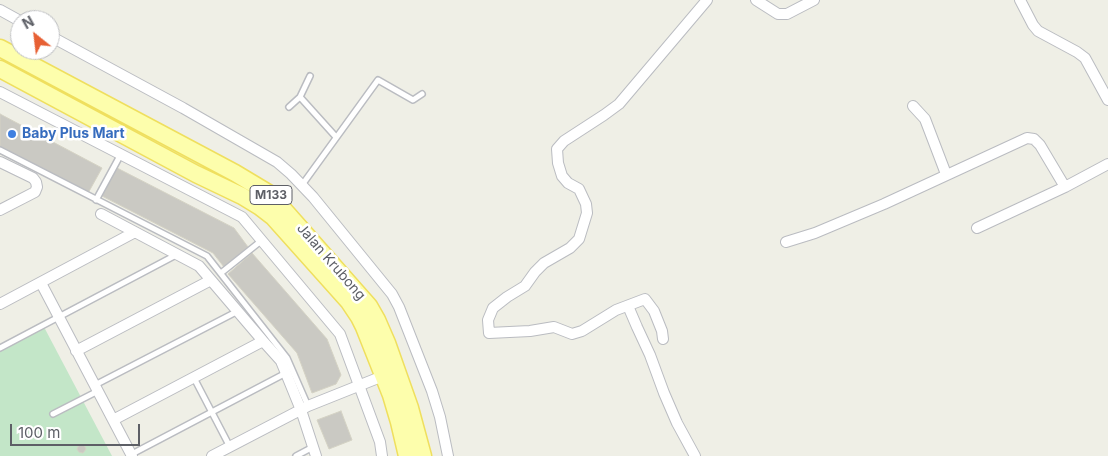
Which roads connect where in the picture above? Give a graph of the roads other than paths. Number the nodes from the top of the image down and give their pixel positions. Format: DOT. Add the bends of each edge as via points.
graph roads {
  1 [pos="707,0"];
  2 [pos="756,0"];
  3 [pos="814,0"];
  4 [pos="1020,0"];
  5 [pos="60,41"];
  6 [pos="0,48"];
  7 [pos="0,69"];
  8 [pos="310,76"];
  9 [pos="0,92"];
  10 [pos="422,94"];
  11 [pos="300,97"];
  12 [pos="1108,100"];
  13 [pos="913,106"];
  14 [pos="289,107"];
  15 [pos="336,137"];
  16 [pos="0,150"];
  17 [pos="121,154"];
  18 [pos="206,158"];
  19 [pos="0,162"];
  20 [pos="1108,164"];
  21 [pos="196,174"];
  22 [pos="946,174"];
  23 [pos="302,185"];
  24 [pos="1065,188"];
  25 [pos="96,200"];
  26 [pos="0,210"];
  27 [pos="101,214"];
  28 [pos="977,228"];
  29 [pos="135,232"];
  30 [pos="261,240"];
  31 [pos="786,242"];
  32 [pos="176,255"];
  33 [pos="222,274"];
  34 [pos="211,280"];
  35 [pos="41,283"];
  36 [pos="0,304"];
  37 [pos="628,306"];
  38 [pos="238,311"];
  39 [pos="59,317"];
  40 [pos="663,339"];
  41 [pos="263,341"];
  42 [pos="0,348"];
  43 [pos="76,351"];
  44 [pos="286,373"];
  45 [pos="383,376"];
  46 [pos="194,378"];
  47 [pos="360,385"];
  48 [pos="96,388"];
  49 [pos="305,408"];
  50 [pos="212,412"];
  51 [pos="53,414"];
  52 [pos="113,420"];
  53 [pos="230,447"];
  54 [pos="314,451"];
  55 [pos="132,455"];
  56 [pos="212,456"];
  57 [pos="296,456"];
  58 [pos="382,456"];
  59 [pos="407,456"];
  60 [pos="424,456"];
  61 [pos="448,456"];
  62 [pos="695,456"];
  1 -- 37 [label="street" via="619,104 557,149 562,176 578,189 586,204 587,213 579,239 544,263 525,286 493,308 488,320 490,333 554,327 572,334"];
  2 -- 3 [label="street" via="778,14 788,14"];
  4 -- 12 [label="street" via="1038,32 1085,58"];
  5 -- 23 [label="street" via="262,153"];
  6 -- 18 [label="main road, Jalan Krubong / M133"];
  7 -- 21 [label="main road, Jalan Krubong / M133"];
  8 -- 11 [label="lane"];
  9 -- 17 [label="street"];
  10 -- 15 [label="lane" via="413,100 378,80"];
  11 -- 14 [label="lane"];
  11 -- 15 [label="lane"];
  13 -- 22 [label="street" via="925,119"];
  15 -- 23 [label="lane"];
  16 -- 25 [label="lane"];
  17 -- 25 [label="lane"];
  17 -- 30 [label="street" via="242,217"];
  18 -- 21 [label="main road" via="171,148 93,105 83,105 88,112"];
  18 -- 60 [label="main road, Jalan Krubong / M133" via="270,194 369,306 407,399"];
  19 -- 26 [label="street" via="33,178 38,187 35,192"];
  20 -- 24 [label="street"];
  21 -- 45 [label="main road, Jalan Krubong / M133" via="242,196 272,217 349,302 364,327"];
  22 -- 24 [label="street" via="1027,138 1040,145"];
  22 -- 31 [label="street" via="884,204"];
  23 -- 61 [label="street" via="392,294 432,391"];
  24 -- 28 [label="street"];
  25 -- 33 [label="lane" via="207,256"];
  27 -- 29 [label="street"];
  29 -- 32 [label="street"];
  29 -- 35 [label="street"];
  30 -- 33 [label="lane"];
  30 -- 47 [label="street" via="340,334"];
  32 -- 34 [label="street" via="199,266"];
  32 -- 39 [label="lane"];
  33 -- 49 [label="lane" via="287,358"];
  34 -- 38 [label="street"];
  34 -- 43 [label="street"];
  35 -- 36 [label="street"];
  35 -- 39 [label="street"];
  37 -- 40 [label="street" via="645,299 654,311"];
  37 -- 62 [label="street" via="677,423"];
  38 -- 41 [label="street"];
  38 -- 48 [label="lane"];
  39 -- 42 [label="lane"];
  39 -- 43 [label="street"];
  41 -- 44 [label="street" via="281,361"];
  41 -- 46 [label="street"];
  43 -- 48 [label="street"];
  44 -- 49 [label="street"];
  44 -- 50 [label="lane"];
  45 -- 47 [label="street"];
  45 -- 59 [label="main road, Jalan Krubong / M133"];
  46 -- 50 [label="lane"];
  46 -- 52 [label="street"];
  47 -- 49 [label="street"];
  47 -- 58 [label="street"];
  48 -- 51 [label="lane"];
  48 -- 52 [label="street"];
  49 -- 53 [label="street"];
  49 -- 54 [label="street"];
  50 -- 53 [label="lane"];
  50 -- 55 [label="lane"];
  52 -- 55 [label="street"];
  53 -- 56 [label="street"];
  54 -- 57 [label="lane"];
}
